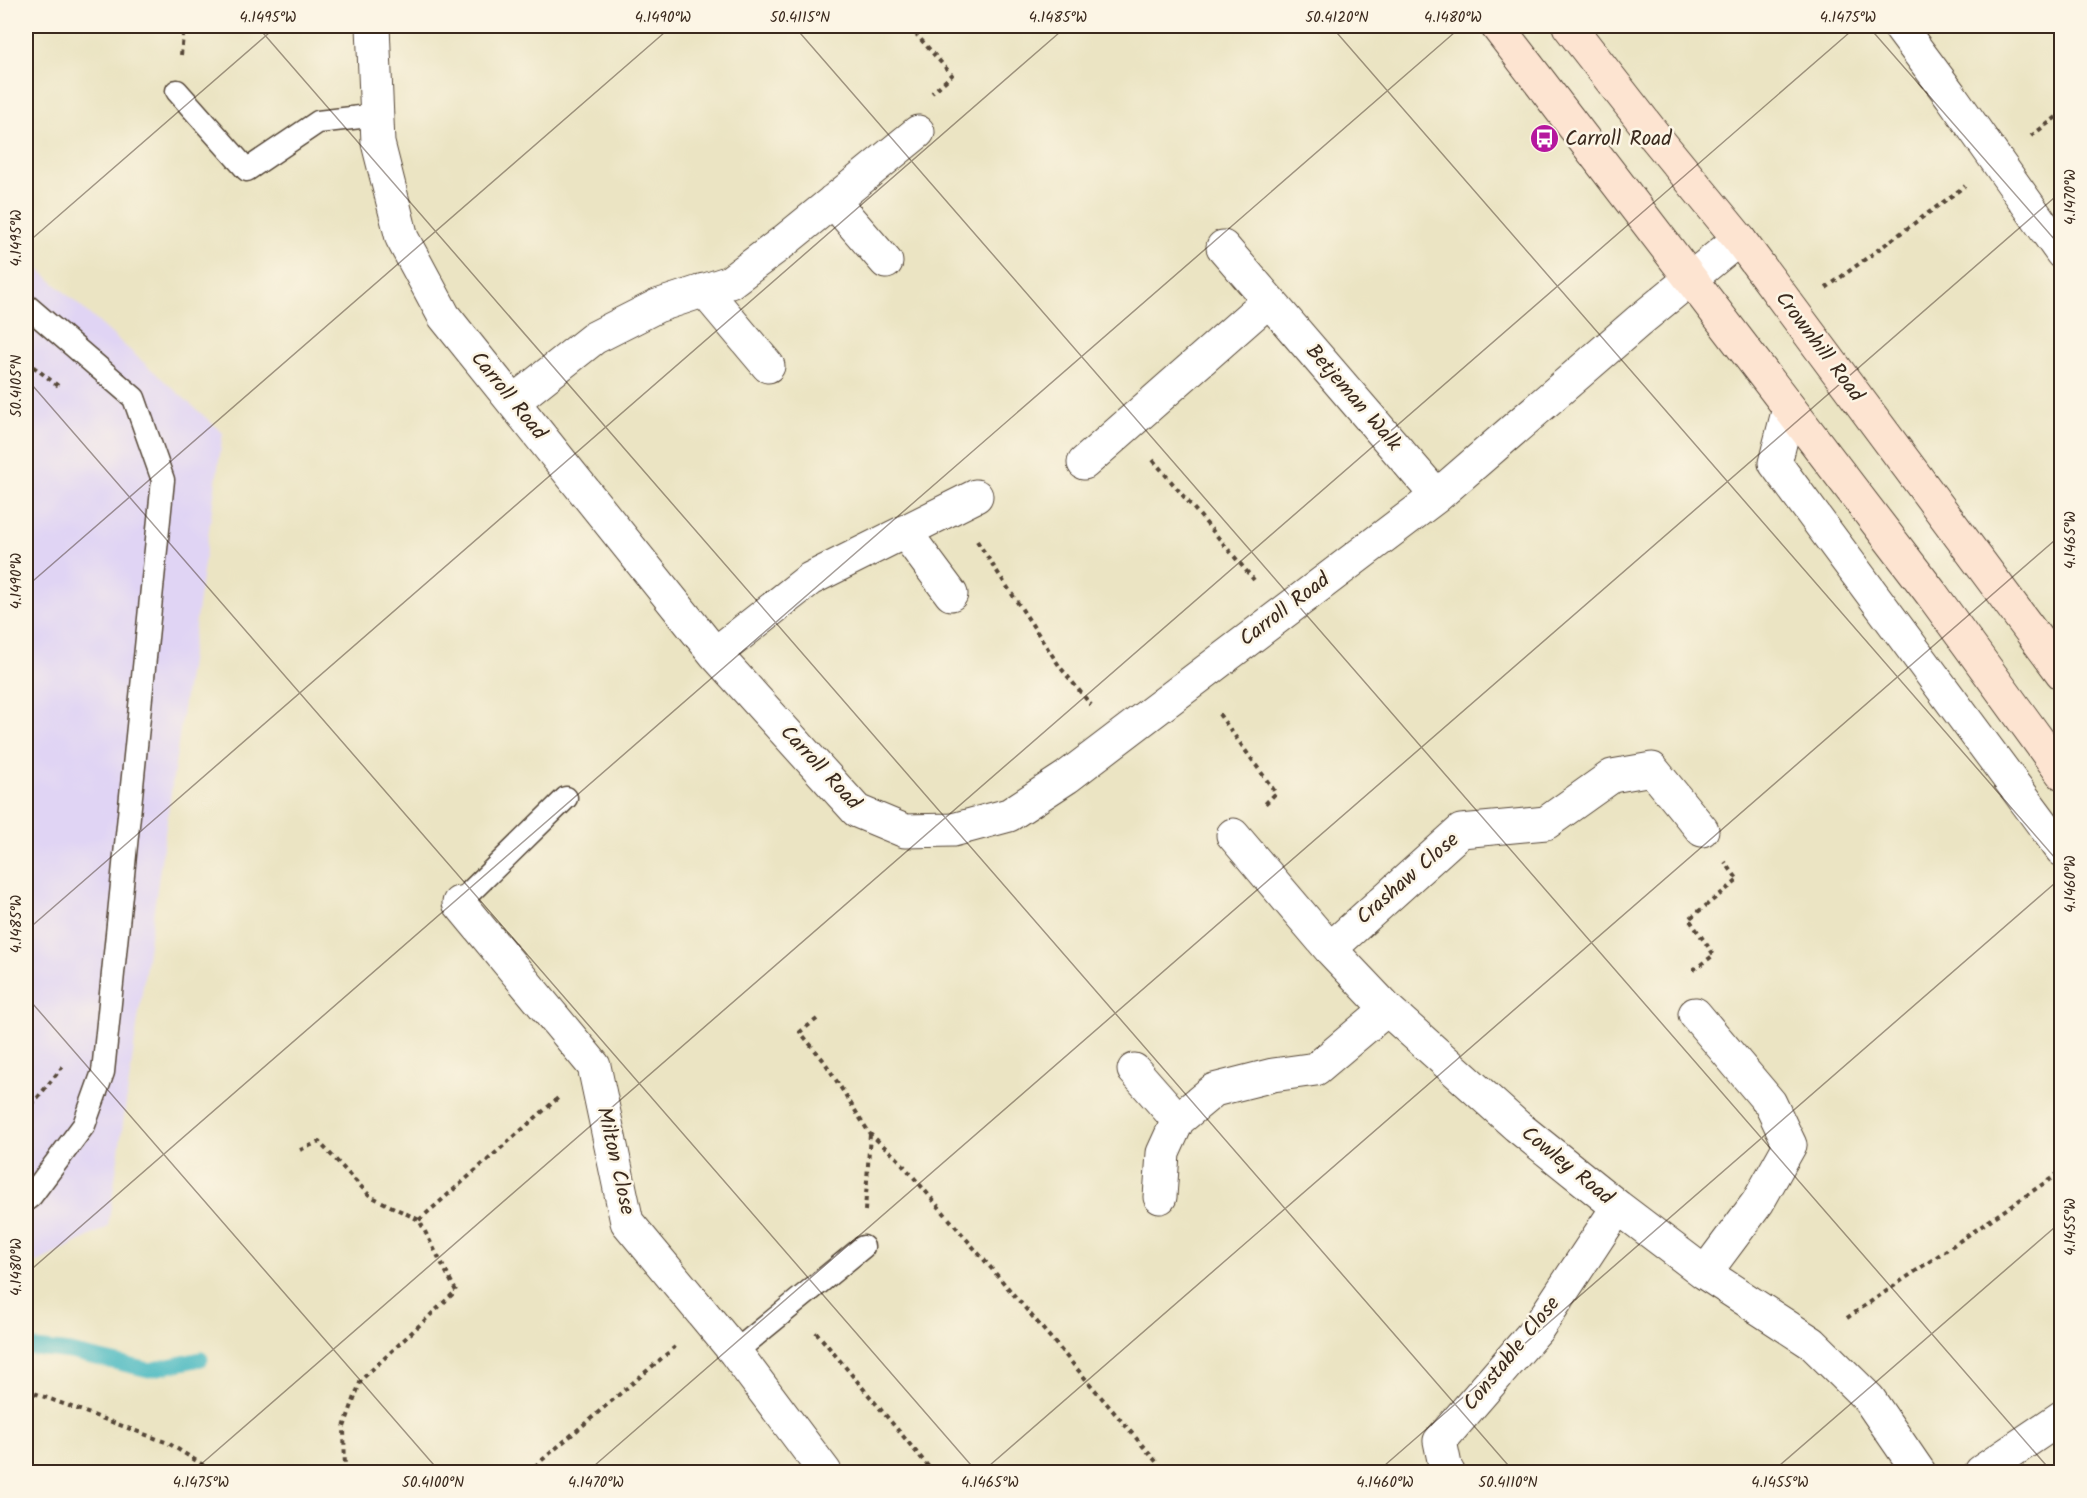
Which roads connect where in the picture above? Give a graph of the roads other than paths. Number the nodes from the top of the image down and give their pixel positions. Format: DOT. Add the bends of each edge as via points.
graph roads {
  1 [pos="373,26"];
  2 [pos="1497,26"];
  3 [pos="1569,26"];
  4 [pos="1899,26"];
  5 [pos="177,91"];
  6 [pos="377,114"];
  7 [pos="918,132"];
  8 [pos="833,201"];
  9 [pos="1739,239"];
  10 [pos="1223,248"];
  11 [pos="2061,253"];
  12 [pos="886,262"];
  13 [pos="1690,278"];
  14 [pos="704,290"];
  15 [pos="1268,301"];
  16 [pos="26,304"];
  17 [pos="768,366"];
  18 [pos="513,402"];
  19 [pos="1789,408"];
  20 [pos="1084,463"];
  21 [pos="1437,496"];
  22 [pos="967,500"];
  23 [pos="905,532"];
  24 [pos="951,594"];
  25 [pos="716,654"];
  26 [pos="2061,673"];
  27 [pos="2061,772"];
  28 [pos="566,798"];
  29 [pos="1702,830"];
  30 [pos="1233,835"];
  31 [pos="2061,850"];
  32 [pos="459,903"];
  33 [pos="1330,949"];
  34 [pos="1387,1009"];
  35 [pos="1695,1014"];
  36 [pos="1134,1070"];
  37 [pos="1178,1120"];
  38 [pos="1160,1197"];
  39 [pos="26,1200"];
  40 [pos="1618,1207"];
  41 [pos="863,1247"];
  42 [pos="1705,1273"];
  43 [pos="735,1352"];
  44 [pos="2061,1417"];
  45 [pos="825,1473"];
  46 [pos="1448,1473"];
  47 [pos="1919,1473"];
  48 [pos="1981,1473"];
  1 -- 6 [label="street, Carroll Road"];
  2 -- 13 [label="main road"];
  3 -- 9 [label="main road, Crownhill Road"];
  4 -- 11 [label="street"];
  5 -- 6 [label="lane" via="247,170 318,122"];
  6 -- 18 [label="street, Carroll Road" via="378,143 402,238 444,316"];
  7 -- 8 [label="street"];
  8 -- 12 [label="street"];
  8 -- 14 [label="street" via="730,282"];
  9 -- 13 [label="street, Carroll Road"];
  9 -- 26 [label="main road, Crownhill Road"];
  10 -- 15 [label="street, Betjeman Walk"];
  13 -- 19 [label="main road"];
  13 -- 21 [label="street, Carroll Road"];
  14 -- 17 [label="street"];
  14 -- 18 [label="street" via="657,306 594,338"];
  15 -- 20 [label="street"];
  15 -- 21 [label="street, Betjeman Walk"];
  16 -- 39 [label="lane" via="134,398 163,480 103,1072 84,1125"];
  18 -- 25 [label="street, Carroll Road"];
  19 -- 27 [label="main road" via="1931,593"];
  19 -- 31 [label="street" via="1775,463"];
  21 -- 25 [label="street, Carroll Road" via="1066,777 1009,814 953,830 905,831 857,812"];
  22 -- 23 [label="street"];
  23 -- 24 [label="street"];
  23 -- 25 [label="street" via="810,579"];
  28 -- 32 [label="lane"];
  29 -- 33 [label="street, Crashaw Close" via="1652,769 1612,776 1546,823 1461,831"];
  30 -- 33 [label="street, Cowley Road"];
  32 -- 43 [label="street, Milton Close" via="594,1066 627,1222"];
  33 -- 34 [label="street, Cowley Road"];
  34 -- 37 [label="street" via="1316,1069 1214,1090"];
  34 -- 40 [label="street, Cowley Road" via="1518,1126"];
  35 -- 42 [label="street" via="1770,1103 1790,1145 1758,1202"];
  36 -- 37 [label="street"];
  37 -- 38 [label="street" via="1163,1153"];
  40 -- 42 [label="street, Cowley Road"];
  40 -- 46 [label="street, Constable Close" via="1538,1328 1440,1442"];
  41 -- 43 [label="lane"];
  42 -- 47 [label="street, Cowley Road" via="1812,1343 1869,1399"];
  43 -- 45 [label="street, Milton Close"];
  44 -- 48 [label="street"];
}
